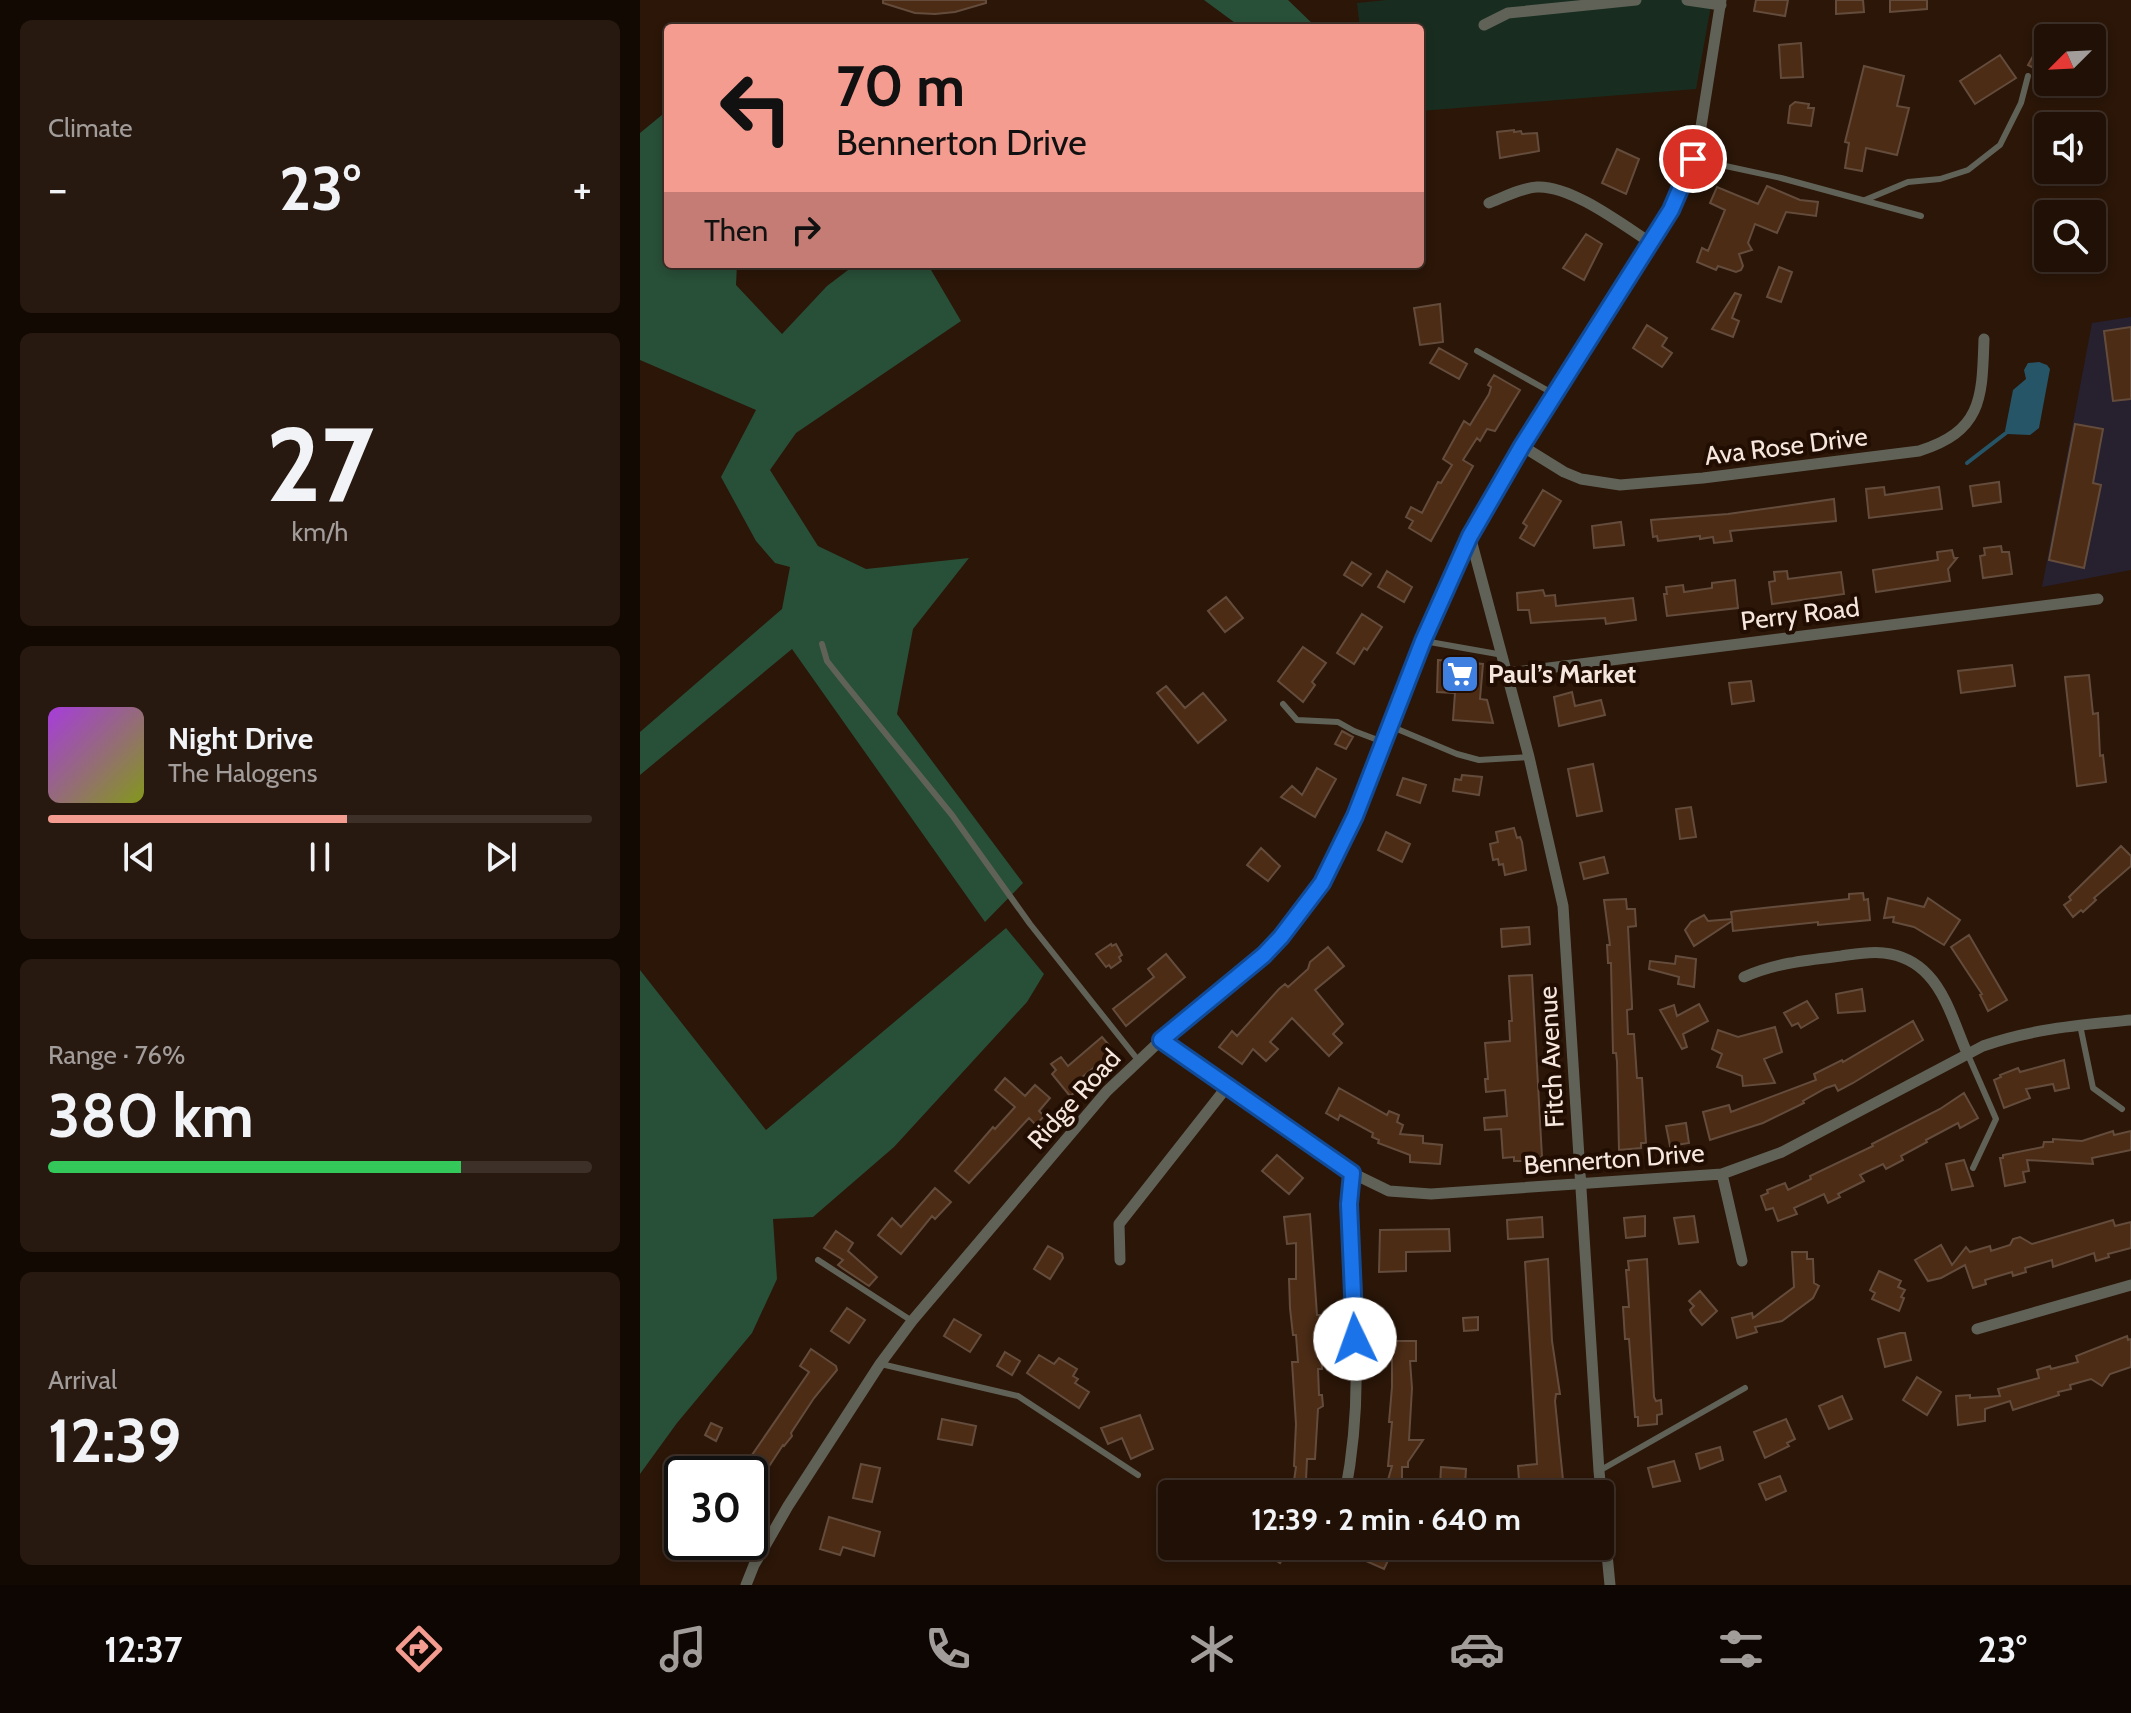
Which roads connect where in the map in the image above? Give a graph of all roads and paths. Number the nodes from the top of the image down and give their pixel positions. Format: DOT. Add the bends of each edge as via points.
graph roads {
  1 [pos="1636,0"];
  2 [pos="1687,0"];
  3 [pos="1721,2"];
  4 [pos="1484,25"];
  5 [pos="2028,76"];
  6 [pos="1693,159"];
  7 [pos="1865,200"];
  8 [pos="1489,203"];
  9 [pos="1921,216"];
  10 [pos="1651,243"];
  11 [pos="1984,339"];
  12 [pos="1477,351"];
  13 [pos="1554,394"];
  14 [pos="1522,446"];
  15 [pos="1470,536"];
  16 [pos="2098,599"];
  17 [pos="1423,641"];
  18 [pos="822,644"];
  19 [pos="1503,655"];
  20 [pos="1508,673"];
  21 [pos="1283,704"];
  22 [pos="1390,726"];
  23 [pos="1383,742"];
  24 [pos="1529,757"];
  25 [pos="1744,977"];
  26 [pos="2131,1020"];
  27 [pos="2079,1023"];
  28 [pos="1161,1040"];
  29 [pos="1967,1053"];
  30 [pos="1138,1060"];
  31 [pos="1226,1088"];
  32 [pos="2122,1109"];
  33 [pos="1973,1168"];
  34 [pos="1352,1173"];
  35 [pos="1722,1174"];
  36 [pos="1581,1184"];
  37 [pos="818,1260"];
  38 [pos="1120,1260"];
  39 [pos="1742,1261"];
  40 [pos="2131,1285"];
  41 [pos="912,1321"];
  42 [pos="1977,1329"];
  43 [pos="880,1364"];
  44 [pos="1745,1388"];
  45 [pos="1599,1471"];
  46 [pos="1138,1475"];
  47 [pos="1348,1480"];
  48 [pos="746,1585"];
  49 [pos="1609,1585"];
  1 -- 4 [label="street" via="1508,13"];
  2 -- 3 [label="street"];
  3 -- 6 [label="street, Ridge Road"];
  5 -- 7 [label="lane" via="2000,145 1968,170 1908,182"];
  6 -- 7 [label="lane"];
  6 -- 10 [label="street, Ridge Road"];
  7 -- 9 [label="lane"];
  8 -- 10 [label="street" via="1538,187 1557,189"];
  10 -- 13 [label="street, Ridge Road"];
  11 -- 14 [label="street, Ava Rose Drive" via="1977,410 1965,428 1919,451 1620,485 1581,479"];
  12 -- 13 [label="lane"];
  13 -- 14 [label="street, Ridge Road"];
  14 -- 15 [label="street, Ridge Road"];
  15 -- 17 [label="street, Ridge Road"];
  15 -- 19 [label="street, Fitch Avenue"];
  16 -- 20 [label="street, Perry Road"];
  17 -- 19 [label="lane"];
  17 -- 22 [label="street, Ridge Road"];
  18 -- 30 [label="lane" via="827,661"];
  19 -- 20 [label="street, Fitch Avenue"];
  20 -- 24 [label="street, Fitch Avenue"];
  21 -- 23 [label="lane" via="1297,720 1338,722"];
  22 -- 23 [label="street, Ridge Road"];
  22 -- 24 [label="lane" via="1479,760"];
  23 -- 28 [label="street, Ridge Road" via="1340,849 1305,908 1264,955"];
  24 -- 36 [label="street, Fitch Avenue" via="1563,906"];
  25 -- 29 [label="street" via="1791,961 1895,955 1929,976"];
  26 -- 27 [label="street, Bennerton Drive"];
  27 -- 29 [label="street, Bennerton Drive" via="2003,1039"];
  27 -- 32 [label="lane" via="2093,1088"];
  28 -- 30 [label="street, Ridge Road"];
  28 -- 31 [label="street, Bennerton Drive"];
  29 -- 33 [label="lane" via="1996,1119"];
  29 -- 35 [label="street, Bennerton Drive" via="1782,1152"];
  30 -- 41 [label="street, Ridge Road" via="1078,1123"];
  31 -- 34 [label="street, Bennerton Drive"];
  31 -- 38 [label="street" via="1119,1224"];
  34 -- 36 [label="street, Bennerton Drive" via="1375,1186 1405,1193"];
  34 -- 47 [label="street" via="1356,1367"];
  35 -- 36 [label="street, Bennerton Drive"];
  35 -- 39 [label="street"];
  36 -- 45 [label="street, Fitch Avenue"];
  37 -- 41 [label="lane"];
  40 -- 42 [label="street"];
  41 -- 43 [label="street, Ridge Road"];
  43 -- 46 [label="lane" via="1018,1396"];
  43 -- 48 [label="street, Ridge Road" via="788,1506"];
  44 -- 45 [label="lane"];
  45 -- 49 [label="street, Fitch Avenue"];
}
